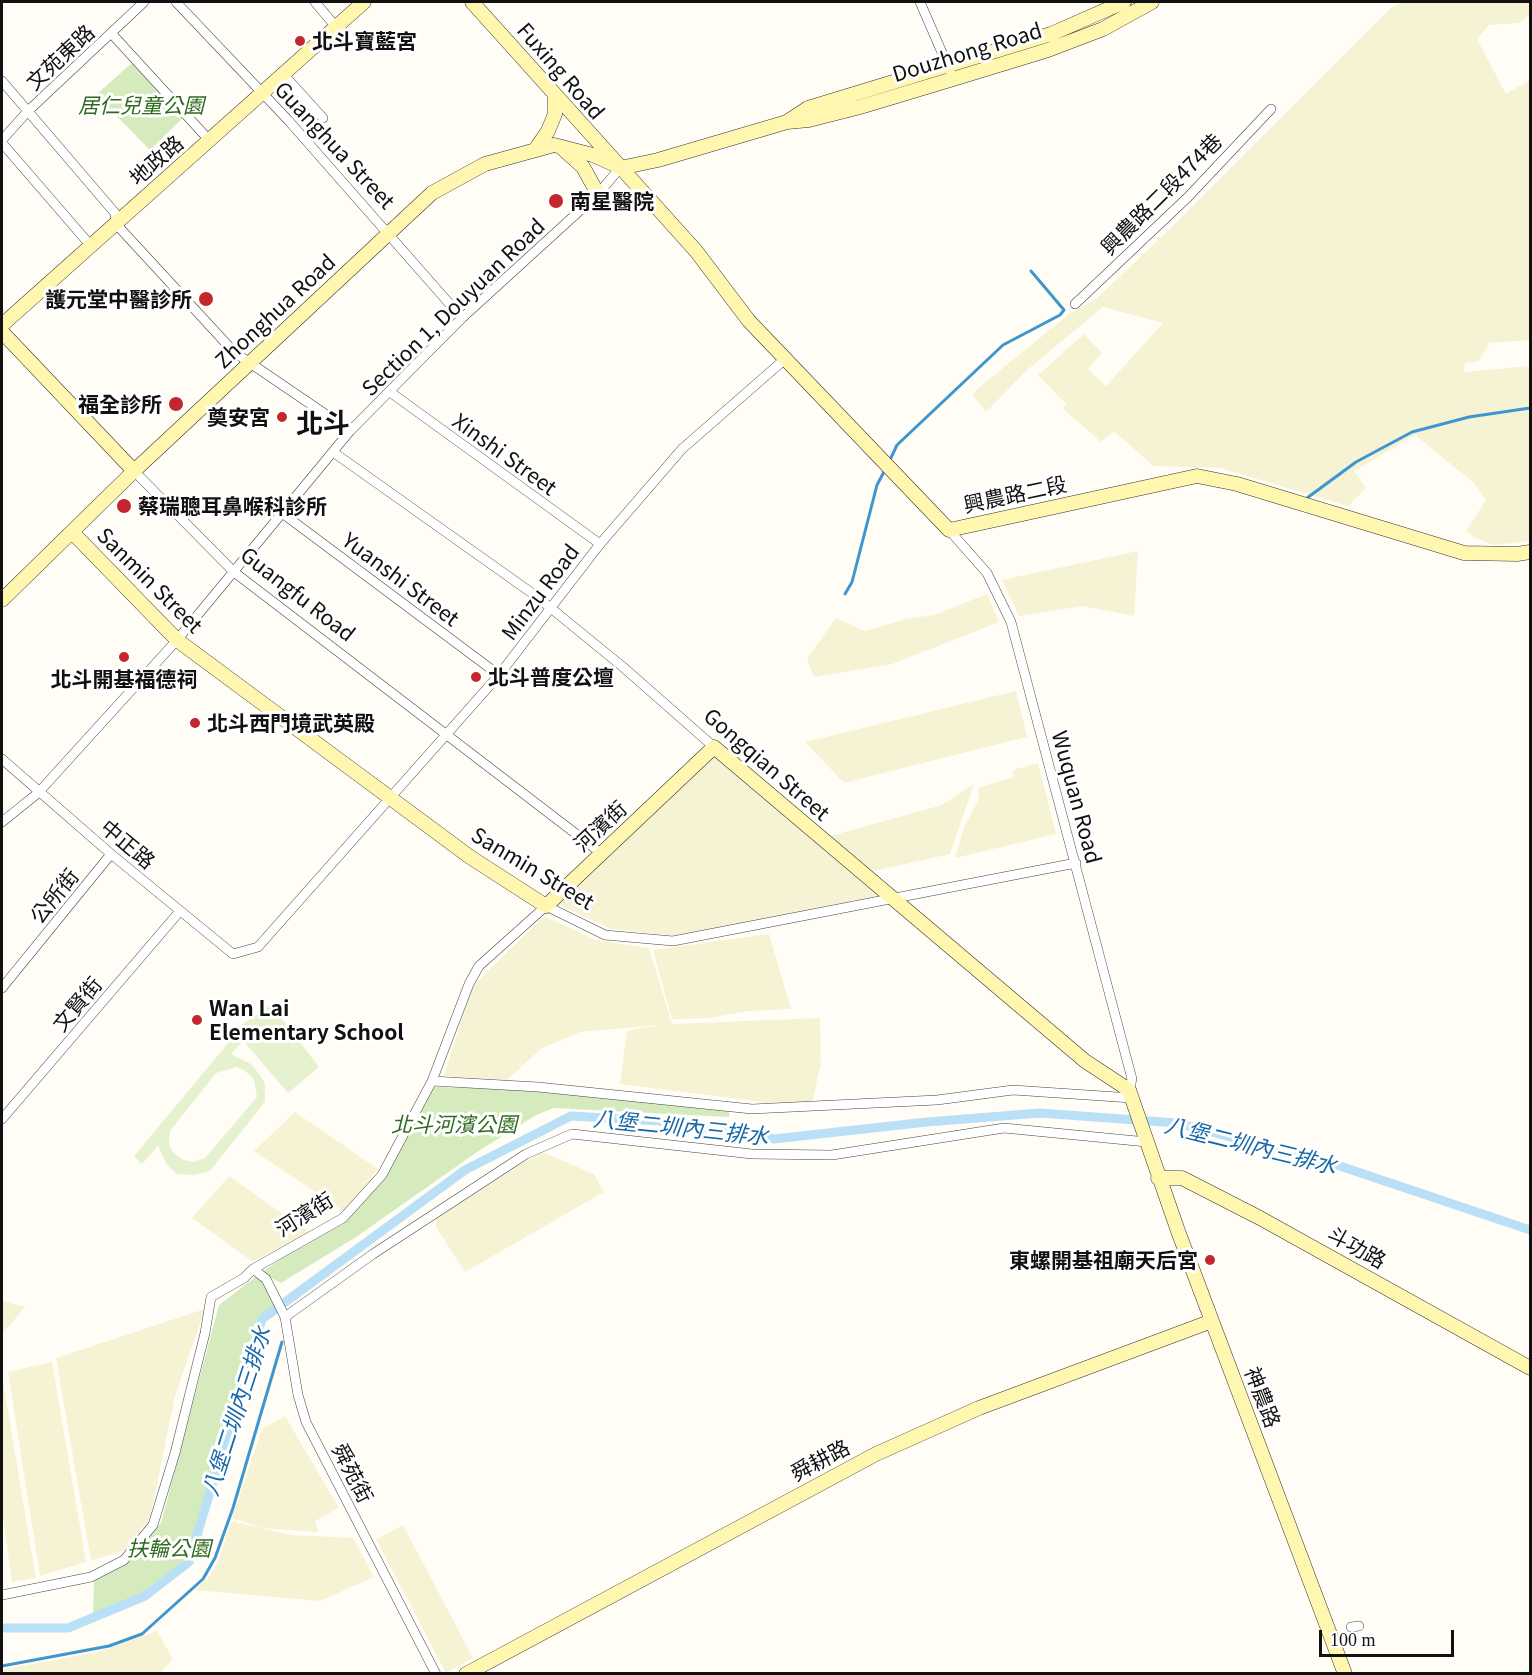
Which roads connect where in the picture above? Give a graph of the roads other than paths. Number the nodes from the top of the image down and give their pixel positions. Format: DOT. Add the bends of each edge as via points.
graph roads {
  1 [pos="144,2"];
  2 [pos="176,2"];
  3 [pos="315,2"];
  4 [pos="364,2"];
  5 [pos="472,2"];
  6 [pos="920,2"];
  7 [pos="1124,2"];
  8 [pos="1152,2"];
  9 [pos="336,27"];
  10 [pos="111,33"];
  11 [pos="951,73"];
  12 [pos="284,74"];
  13 [pos="2,81"];
  14 [pos="262,93"];
  15 [pos="555,96"];
  16 [pos="1271,109"];
  17 [pos="28,111"];
  18 [pos="323,118"];
  19 [pos="210,141"];
  20 [pos="2,142"];
  21 [pos="560,145"];
  22 [pos="536,150"];
  23 [pos="620,168"];
  24 [pos="598,194"];
  25 [pos="116,224"];
  26 [pos="391,233"];
  27 [pos="91,246"];
  28 [pos="1075,304"];
  29 [pos="462,318"];
  30 [pos="2,325"];
  31 [pos="2,332"];
  32 [pos="785,359"];
  33 [pos="249,363"];
  34 [pos="390,392"];
  35 [pos="350,431"];
  36 [pos="333,452"];
  37 [pos="134,471"];
  38 [pos="282,513"];
  39 [pos="949,530"];
  40 [pos="72,532"];
  41 [pos="600,544"];
  42 [pos="1530,552"];
  43 [pos="234,572"];
  44 [pos="2,600"];
  45 [pos="552,609"];
  46 [pos="177,640"];
  47 [pos="499,675"];
  48 [pos="447,735"];
  49 [pos="714,747"];
  50 [pos="2,759"];
  51 [pos="38,793"];
  52 [pos="392,797"];
  53 [pos="2,822"];
  54 [pos="601,853"];
  55 [pos="111,854"];
  56 [pos="1076,863"];
  57 [pos="892,900"];
  58 [pos="546,906"];
  59 [pos="180,911"];
  60 [pos="233,954"];
  61 [pos="3,981"];
  62 [pos="432,1080"];
  63 [pos="1132,1097"];
  64 [pos="2,1119"];
  65 [pos="1146,1138"];
  66 [pos="1158,1178"];
  67 [pos="253,1269"];
  68 [pos="285,1317"];
  69 [pos="1212,1321"];
  70 [pos="1530,1368"];
  71 [pos="2,1595"];
  72 [pos="436,1674"];
  73 [pos="466,1674"];
  74 [pos="1345,1674"];
  1 -- 10 [label="street, 文苑東路"];
  2 -- 14 [label="street, Guanghua Street"];
  3 -- 9 [label="street"];
  4 -- 9 [label="street, 地政路"];
  5 -- 15 [label="street, Fuxing Road"];
  6 -- 11 [label="street"];
  7 -- 11 [label="street, Douzhong Road"];
  8 -- 11 [label="street, Douzhong Road" via="1103,29 1048,50"];
  9 -- 12 [label="street, 地政路"];
  10 -- 17 [label="street, 文苑東路"];
  10 -- 19 [label="street"];
  11 -- 23 [label="street, Douzhong Road" via="860,107 787,122"];
  12 -- 14 [label="street, 地政路"];
  12 -- 18 [label="street"];
  13 -- 17 [label="street"];
  14 -- 19 [label="street, 地政路"];
  14 -- 26 [label="street, Guanghua Street"];
  15 -- 22 [label="street" via="555,114"];
  15 -- 23 [label="street, Fuxing Road"];
  16 -- 28 [label="street, 興農路二段474巷" via="1188,197"];
  17 -- 20 [label="street, 文苑東路"];
  17 -- 25 [label="street" via="115,213"];
  19 -- 25 [label="street, 地政路"];
  20 -- 27 [label="street"];
  21 -- 22 [label="street, Zhonghua Road"];
  21 -- 23 [label="street, Zhonghua Road"];
  21 -- 24 [label="street" via="583,167"];
  22 -- 26 [label="street, Zhonghua Road" via="485,164 451,182 432,193"];
  23 -- 24 [label="street, Section 1, Douyuan Road"];
  23 -- 32 [label="street, 興農路二段" via="696,251 742,314"];
  24 -- 29 [label="street, Section 1, Douyuan Road"];
  25 -- 27 [label="street, 地政路"];
  25 -- 33 [label="street" via="234,352"];
  26 -- 29 [label="street, Guanghua Street" via="400,249"];
  26 -- 33 [label="street, Zhonghua Road"];
  27 -- 30 [label="street, 地政路"];
  29 -- 34 [label="street, Section 1, Douyuan Road"];
  31 -- 37 [label="street, Guangfu Road"];
  32 -- 39 [label="street, 興農路二段"];
  32 -- 41 [label="street, Minzu Road" via="682,448"];
  33 -- 35 [label="street"];
  33 -- 37 [label="street, Zhonghua Road"];
  34 -- 35 [label="street, Section 1, Douyuan Road"];
  34 -- 41 [label="street, Xinshi Street"];
  35 -- 36 [label="street, Section 1, Douyuan Road"];
  36 -- 38 [label="street, Section 1, Douyuan Road"];
  36 -- 45 [label="street, Gongqian Street"];
  37 -- 40 [label="street, Zhonghua Road"];
  37 -- 43 [label="street, Guangfu Road"];
  38 -- 43 [label="street, Section 1, Douyuan Road"];
  38 -- 47 [label="street, Yuanshi Street"];
  39 -- 42 [label="street, 興農路二段" via="1197,476 1238,484 1464,553"];
  39 -- 56 [label="street, Wuquan Road" via="987,573 1011,622"];
  40 -- 44 [label="street, Zhonghua Road"];
  40 -- 46 [label="street, Sanmin Street"];
  41 -- 45 [label="street, Minzu Road"];
  43 -- 46 [label="street, Section 1, Douyuan Road"];
  43 -- 48 [label="street, Guangfu Road"];
  45 -- 47 [label="street, Minzu Road"];
  45 -- 49 [label="street, Gongqian Street"];
  46 -- 51 [label="street, Section 1, Douyuan Road"];
  46 -- 52 [label="street, Sanmin Street"];
  47 -- 48 [label="street, Minzu Road"];
  48 -- 52 [label="street, Minzu Road"];
  48 -- 54 [label="street, Guangfu Road"];
  49 -- 54 [label="street, 河濱街"];
  49 -- 57 [label="street, Gongqian Street"];
  50 -- 51 [label="street, 中正路"];
  51 -- 53 [label="street, Section 1, Douyuan Road"];
  51 -- 55 [label="street, 中正路"];
  52 -- 58 [label="street, Sanmin Street" via="470,857"];
  52 -- 60 [label="street, Minzu Road" via="258,947"];
  54 -- 58 [label="street, 河濱街"];
  55 -- 59 [label="street, 中正路"];
  55 -- 61 [label="street, 公所街"];
  56 -- 57 [label="street, Sanmin Street"];
  56 -- 63 [label="street, Wuquan Road" via="1132,1079"];
  57 -- 58 [label="street, Sanmin Street" via="673,941 605,935"];
  57 -- 63 [label="street, Gongqian Street"];
  58 -- 62 [label="street, 河濱街" via="479,966"];
  59 -- 60 [label="street, 中正路"];
  59 -- 64 [label="street, 文賢街"];
  62 -- 63 [label="street" via="752,1109 937,1100 1013,1090"];
  62 -- 67 [label="street, 河濱街" via="382,1176 343,1218"];
  63 -- 65 [label="street"];
  65 -- 66 [label="street, 神農路"];
  65 -- 68 [label="street" via="1004,1128 832,1155 752,1154 572,1134 525,1154"];
  66 -- 69 [label="street, 神農路"];
  66 -- 70 [label="street, 斗功路" via="1182,1178"];
  67 -- 68 [label="street, 舜苑街" via="266,1279"];
  67 -- 71 [label="street, 河濱街" via="211,1297 175,1453 153,1525 124,1560 91,1577"];
  68 -- 72 [label="street, 舜苑街" via="306,1422"];
  69 -- 73 [label="street, 舜耕路" via="979,1408 876,1454"];
  69 -- 74 [label="street, 神農路"];
}
